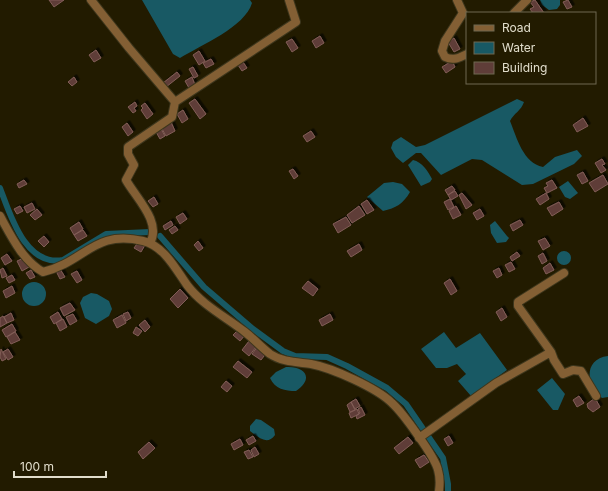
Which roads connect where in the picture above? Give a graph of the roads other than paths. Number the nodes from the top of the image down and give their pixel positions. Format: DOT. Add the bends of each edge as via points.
graph roads {
  1 [pos="91,0"];
  2 [pos="289,0"];
  3 [pos="457,0"];
  4 [pos="527,0"];
  5 [pos="515,12"];
  6 [pos="466,54"];
  7 [pos="175,102"];
  8 [pos="0,216"];
  9 [pos="150,243"];
  10 [pos="564,273"];
  11 [pos="551,352"];
  12 [pos="596,396"];
  13 [pos="419,438"];
  14 [pos="439,491"];
  1 -- 7 [label="street"];
  2 -- 7 [label="street" via="296,22"];
  3 -- 6 [label="street" via="463,13 445,41 442,51 445,57 450,59"];
  4 -- 5 [label="street"];
  7 -- 9 [label="street" via="172,117 128,147 128,154 134,165 126,180 152,224 154,233"];
  8 -- 9 [label="street" via="21,251 43,272 68,264 100,242 112,238"];
  9 -- 13 [label="street" via="165,255 193,293 272,355 319,366 367,386 394,404"];
  10 -- 11 [label="street" via="518,302 518,306"];
  11 -- 12 [label="street" via="563,374 573,370 581,371"];
  11 -- 13 [label="street" via="496,383"];
  13 -- 14 [label="street" via="438,469"];
}
